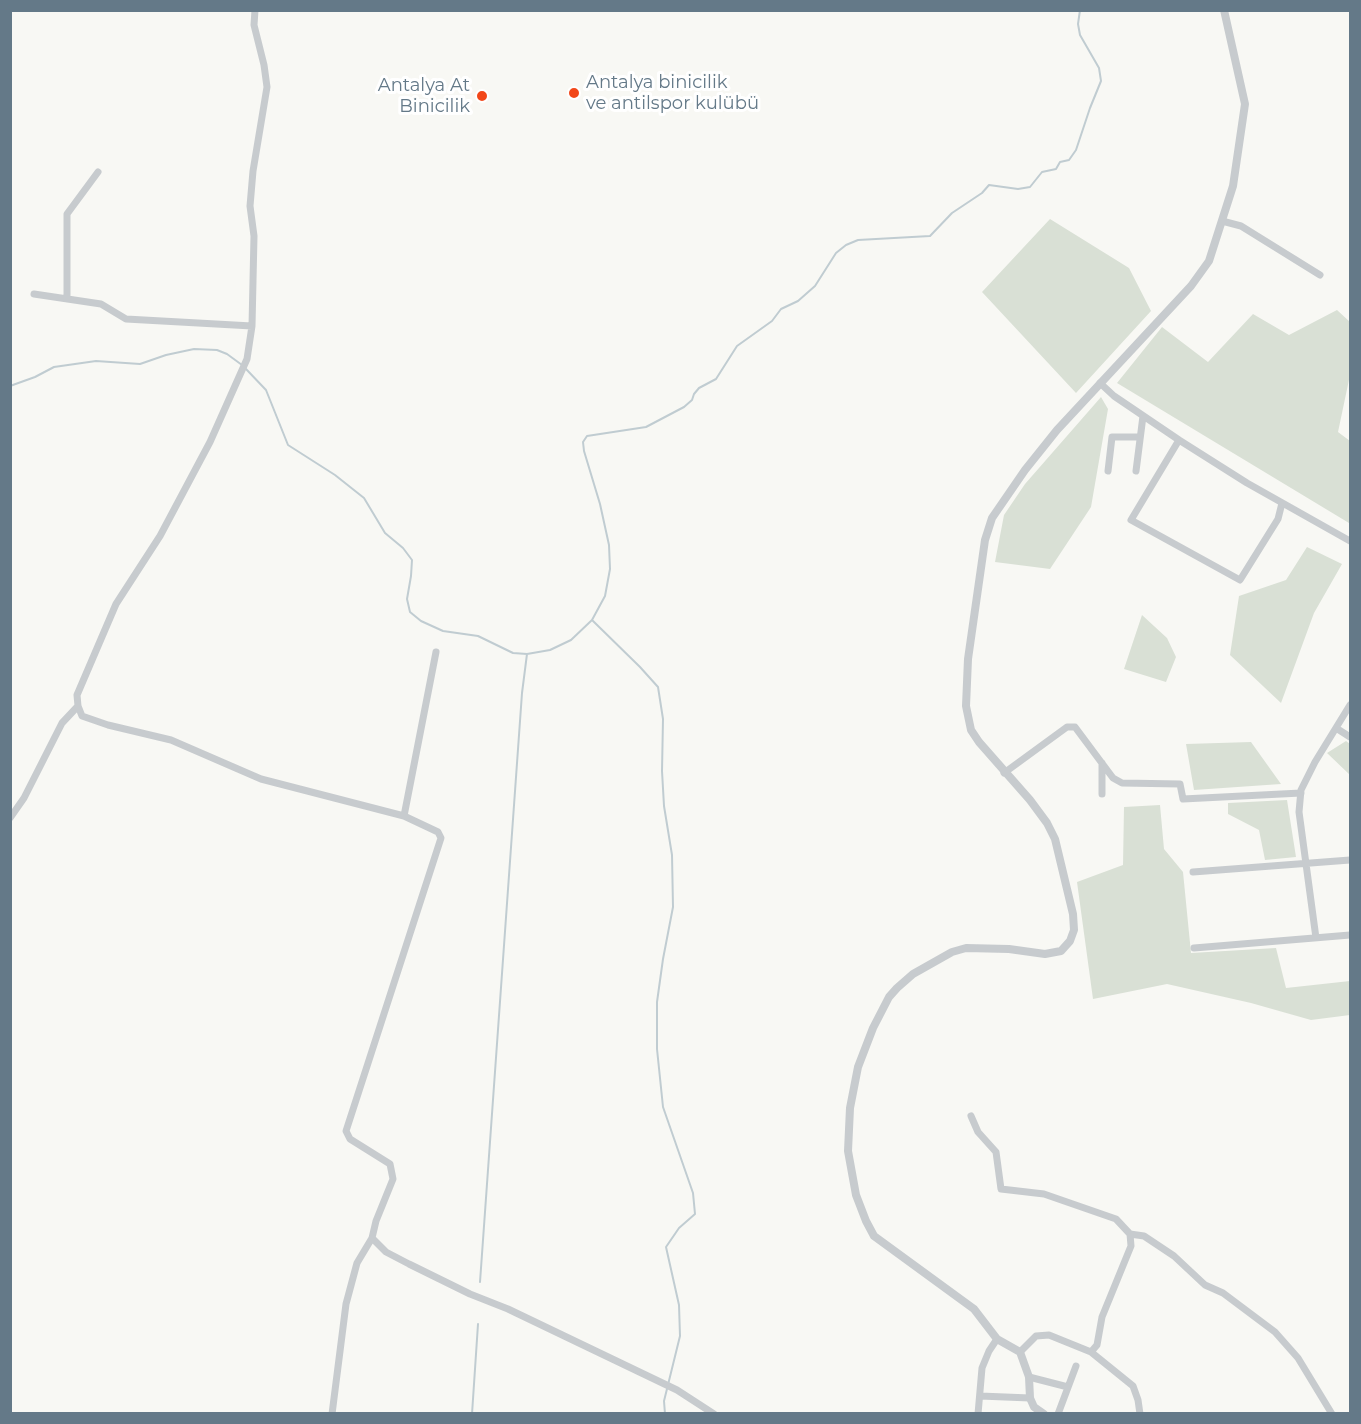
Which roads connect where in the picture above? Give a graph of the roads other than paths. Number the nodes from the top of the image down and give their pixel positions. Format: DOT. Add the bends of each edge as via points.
graph roads {
  1 [pos="255,10"];
  2 [pos="1224,10"];
  3 [pos="98,172"];
  4 [pos="1222,220"];
  5 [pos="1320,275"];
  6 [pos="34,294"];
  7 [pos="67,299"];
  8 [pos="252,326"];
  9 [pos="1100,383"];
  10 [pos="1143,416"];
  11 [pos="1140,437"];
  12 [pos="1179,440"];
  13 [pos="1108,471"];
  14 [pos="1136,471"];
  15 [pos="1282,503"];
  16 [pos="1350,540"];
  17 [pos="436,652"];
  18 [pos="1350,705"];
  19 [pos="78,706"];
  20 [pos="1336,728"];
  21 [pos="1350,737"];
  22 [pos="1102,763"];
  23 [pos="1005,773"];
  24 [pos="1301,793"];
  25 [pos="1102,794"];
  26 [pos="405,816"];
  27 [pos="10,818"];
  28 [pos="1350,860"];
  29 [pos="1305,864"];
  30 [pos="1193,872"];
  31 [pos="1350,935"];
  32 [pos="1316,938"];
  33 [pos="1194,948"];
  34 [pos="971,1116"];
  35 [pos="1130,1234"];
  36 [pos="372,1238"];
  37 [pos="998,1339"];
  38 [pos="1020,1352"];
  39 [pos="1091,1352"];
  40 [pos="1076,1365"];
  41 [pos="1029,1377"];
  42 [pos="1068,1387"];
  43 [pos="980,1396"];
  44 [pos="1030,1398"];
  45 [pos="332,1413"];
  46 [pos="714,1413"];
  47 [pos="978,1413"];
  48 [pos="1044,1413"];
  49 [pos="1058,1413"];
  50 [pos="1140,1413"];
  51 [pos="1332,1413"];
  1 -- 8 [label="street" via="254,25 267,87 251,201"];
  2 -- 4 [label="street" via="1245,104 1233,186"];
  3 -- 7 [label="street" via="67,214"];
  4 -- 5 [label="street" via="1240,226"];
  4 -- 9 [label="street" via="1209,261 1191,286"];
  6 -- 7 [label="street"];
  7 -- 8 [label="street" via="101,304 126,319"];
  8 -- 19 [label="street" via="247,359 210,442 160,536 116,604 77,695"];
  9 -- 10 [label="street"];
  9 -- 23 [label="street" via="1009,490 992,518 985,540 968,658 966,706 971,730"];
  10 -- 11 [label="street"];
  10 -- 12 [label="street"];
  11 -- 13 [label="street" via="1112,437"];
  11 -- 14 [label="street"];
  12 -- 15 [label="street"];
  12 -- 15 [label="street" via="1131,520 1240,580 1278,519"];
  15 -- 16 [label="street"];
  17 -- 26 [label="street"];
  18 -- 20 [label="street"];
  19 -- 26 [label="street" via="82,716 171,740 261,779"];
  19 -- 27 [label="street" via="62,723"];
  20 -- 21 [label="street"];
  20 -- 24 [label="street" via="1305,779"];
  22 -- 23 [label="street" via="1075,727 1067,727"];
  22 -- 24 [label="street" via="1122,783 1180,784 1183,799"];
  22 -- 25 [label="street"];
  23 -- 37 [label="street" via="1030,800 1055,839 1073,914 1070,941 1061,951 1046,954 966,948 913,974 897,988 873,1028 858,1067 848,1132 856,1195 874,1236 974,1309"];
  24 -- 29 [label="street" via="1299,812"];
  26 -- 36 [label="street" via="438,832 441,838 346,1131 350,1138 390,1164 393,1179"];
  28 -- 29 [label="street"];
  29 -- 30 [label="street"];
  29 -- 32 [label="street"];
  31 -- 32 [label="street"];
  32 -- 33 [label="street"];
  34 -- 35 [label="street" via="978,1132 996,1152 1001,1189 1044,1194 1116,1219"];
  35 -- 39 [label="street" via="1131,1246 1102,1317 1097,1345"];
  35 -- 51 [label="street" via="1144,1236 1174,1256 1205,1285 1223,1293 1275,1332 1298,1358"];
  36 -- 45 [label="street" via="357,1263 346,1304"];
  36 -- 46 [label="street" via="386,1252 677,1390"];
  37 -- 38 [label="street"];
  37 -- 43 [label="street" via="982,1368"];
  38 -- 39 [label="street" via="1036,1336 1049,1335"];
  38 -- 41 [label="street"];
  39 -- 50 [label="street" via="1133,1386"];
  40 -- 42 [label="street"];
  41 -- 42 [label="street"];
  41 -- 44 [label="street"];
  42 -- 49 [label="street"];
  43 -- 44 [label="street"];
  43 -- 47 [label="street"];
  44 -- 48 [label="street" via="1034,1407"];
}
